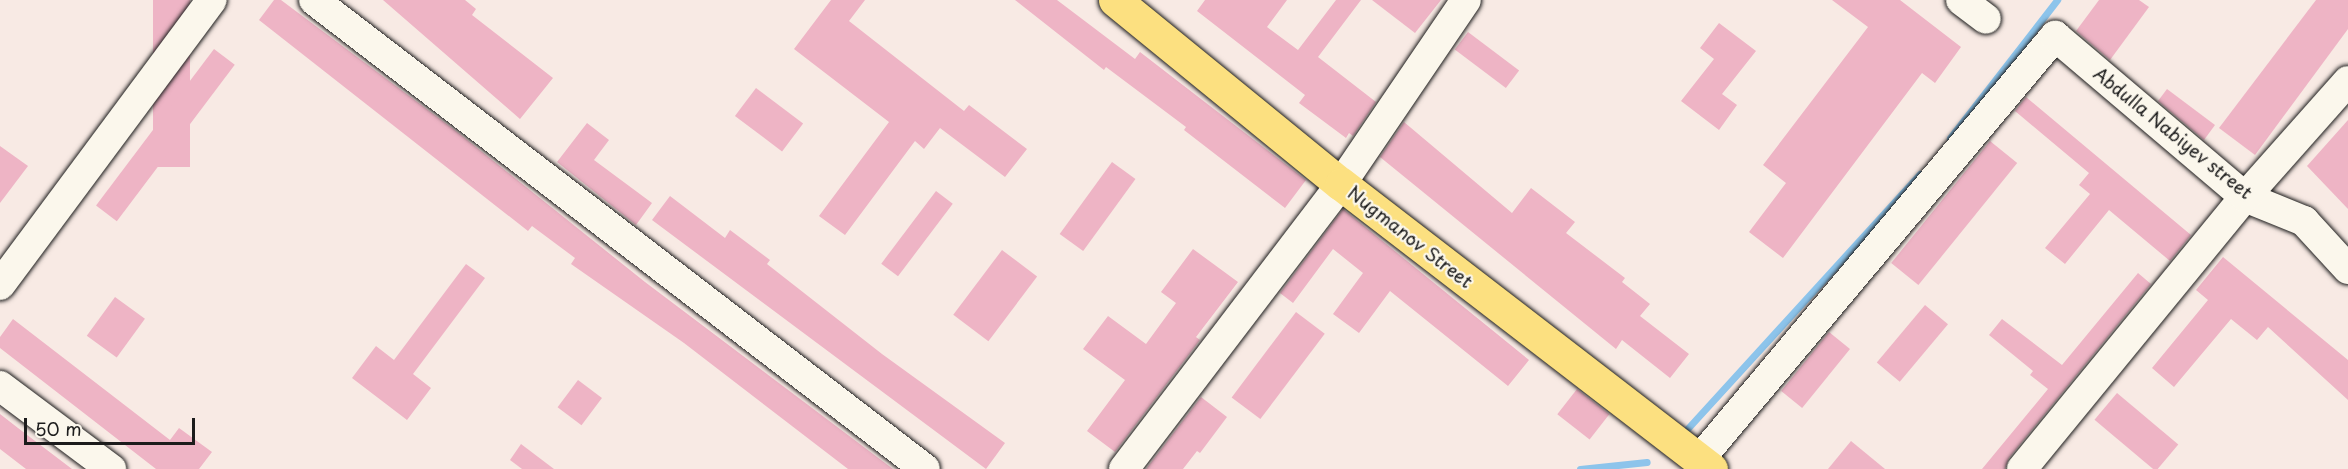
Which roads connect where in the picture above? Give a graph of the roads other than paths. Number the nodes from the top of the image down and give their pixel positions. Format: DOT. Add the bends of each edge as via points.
graph roads {
  1 [pos="212,0"];
  2 [pos="314,0"];
  3 [pos="1115,0"];
  4 [pos="1466,0"];
  5 [pos="1961,0"];
  6 [pos="1986,20"];
  7 [pos="2348,81"];
  8 [pos="1341,184"];
  9 [pos="2245,198"];
  10 [pos="2348,269"];
  11 [pos="0,285"];
  12 [pos="0,386"];
  13 [pos="1705,464"];
  14 [pos="111,469"];
  15 [pos="925,469"];
  16 [pos="1124,469"];
  17 [pos="2022,469"];
  1 -- 11 [label="street"];
  2 -- 15 [label="street"];
  3 -- 8 [label="main road, Nugmanov Street"];
  4 -- 8 [label="street"];
  5 -- 6 [label="street"];
  7 -- 9 [label="street"];
  8 -- 13 [label="main road, Nugmanov Street"];
  8 -- 16 [label="street"];
  9 -- 10 [label="street, Abdulla Nabiyev street" via="2304,221"];
  9 -- 13 [label="street, Abdulla Nabiyev street" via="2055,36"];
  9 -- 17 [label="street"];
  12 -- 14 [label="street"];
}
